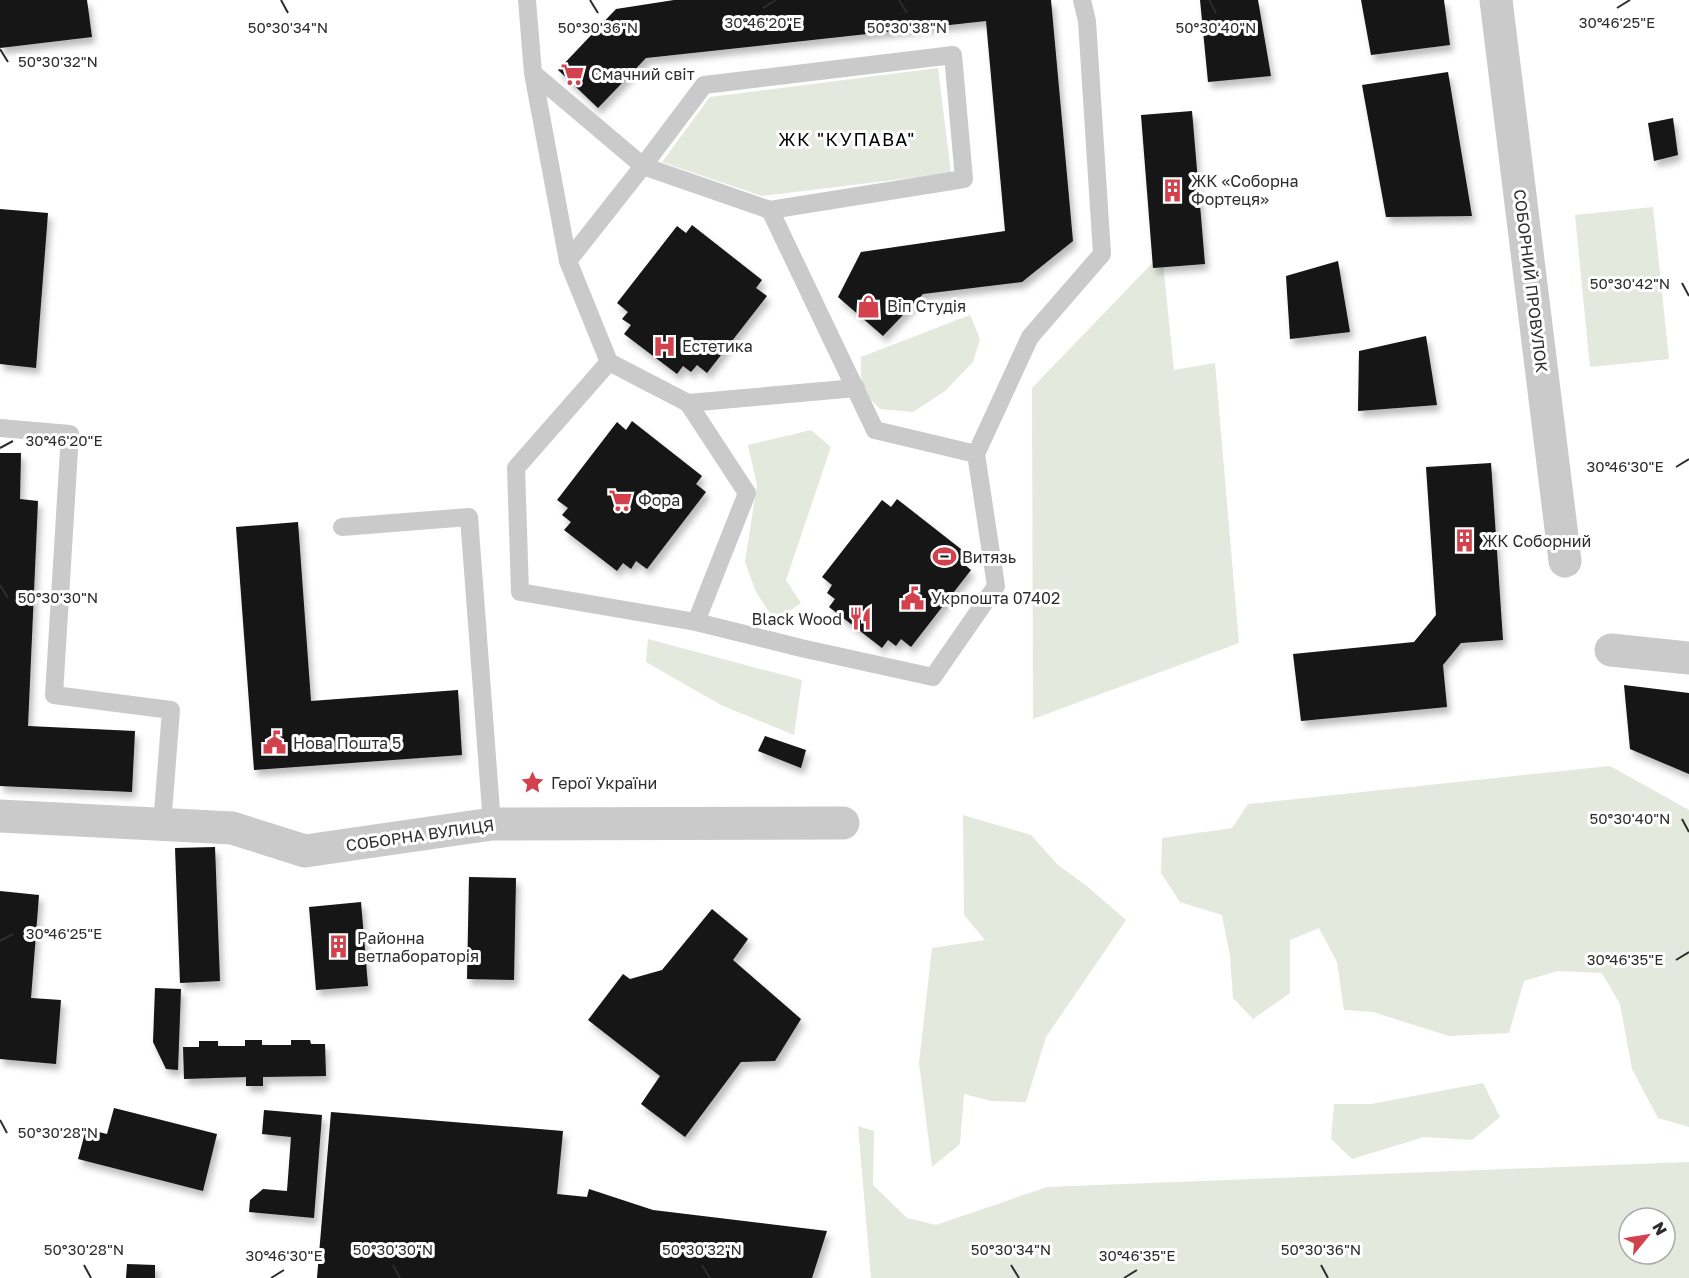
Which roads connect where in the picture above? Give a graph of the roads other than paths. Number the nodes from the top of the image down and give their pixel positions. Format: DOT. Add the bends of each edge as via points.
graph roads {
  1 [pos="527,0"];
  2 [pos="1082,0"];
  3 [pos="1496,0"];
  4 [pos="534,73"];
  5 [pos="643,166"];
  6 [pos="770,210"];
  7 [pos="568,261"];
  8 [pos="609,362"];
  9 [pos="856,388"];
  10 [pos="688,403"];
  11 [pos="0,428"];
  12 [pos="976,454"];
  13 [pos="342,527"];
  14 [pos="1566,561"];
  15 [pos="696,622"];
  16 [pos="1611,650"];
  17 [pos="1689,658"];
  18 [pos="0,816"];
  19 [pos="843,823"];
  20 [pos="162,825"];
  21 [pos="492,825"];
  1 -- 4 [label="lane"];
  2 -- 12 [label="lane" via="1087,21 1102,254 1030,337"];
  3 -- 14 [label="street, СОБОРНИЙ ПРОВУЛОК"];
  4 -- 5 [label="lane"];
  4 -- 7 [label="lane"];
  5 -- 6 [label="lane"];
  5 -- 6 [label="lane" via="704,85 953,55 964,179"];
  5 -- 7 [label="lane"];
  6 -- 9 [label="lane"];
  7 -- 8 [label="lane"];
  8 -- 10 [label="lane"];
  8 -- 15 [label="lane" via="516,468 520,592"];
  9 -- 10 [label="lane"];
  9 -- 12 [label="lane" via="875,430"];
  10 -- 15 [label="lane" via="747,493"];
  11 -- 20 [label="lane" via="70,434 54,695 171,710"];
  12 -- 15 [label="lane" via="996,586 933,677"];
  13 -- 21 [label="lane" via="469,517"];
  16 -- 17 [label="street"];
  18 -- 20 [label="street, СОБОРНА ВУЛИЦЯ"];
  19 -- 21 [label="street, СОБОРНА ВУЛИЦЯ"];
  20 -- 21 [label="street, СОБОРНА ВУЛИЦЯ" via="232,828 305,851"];
}
